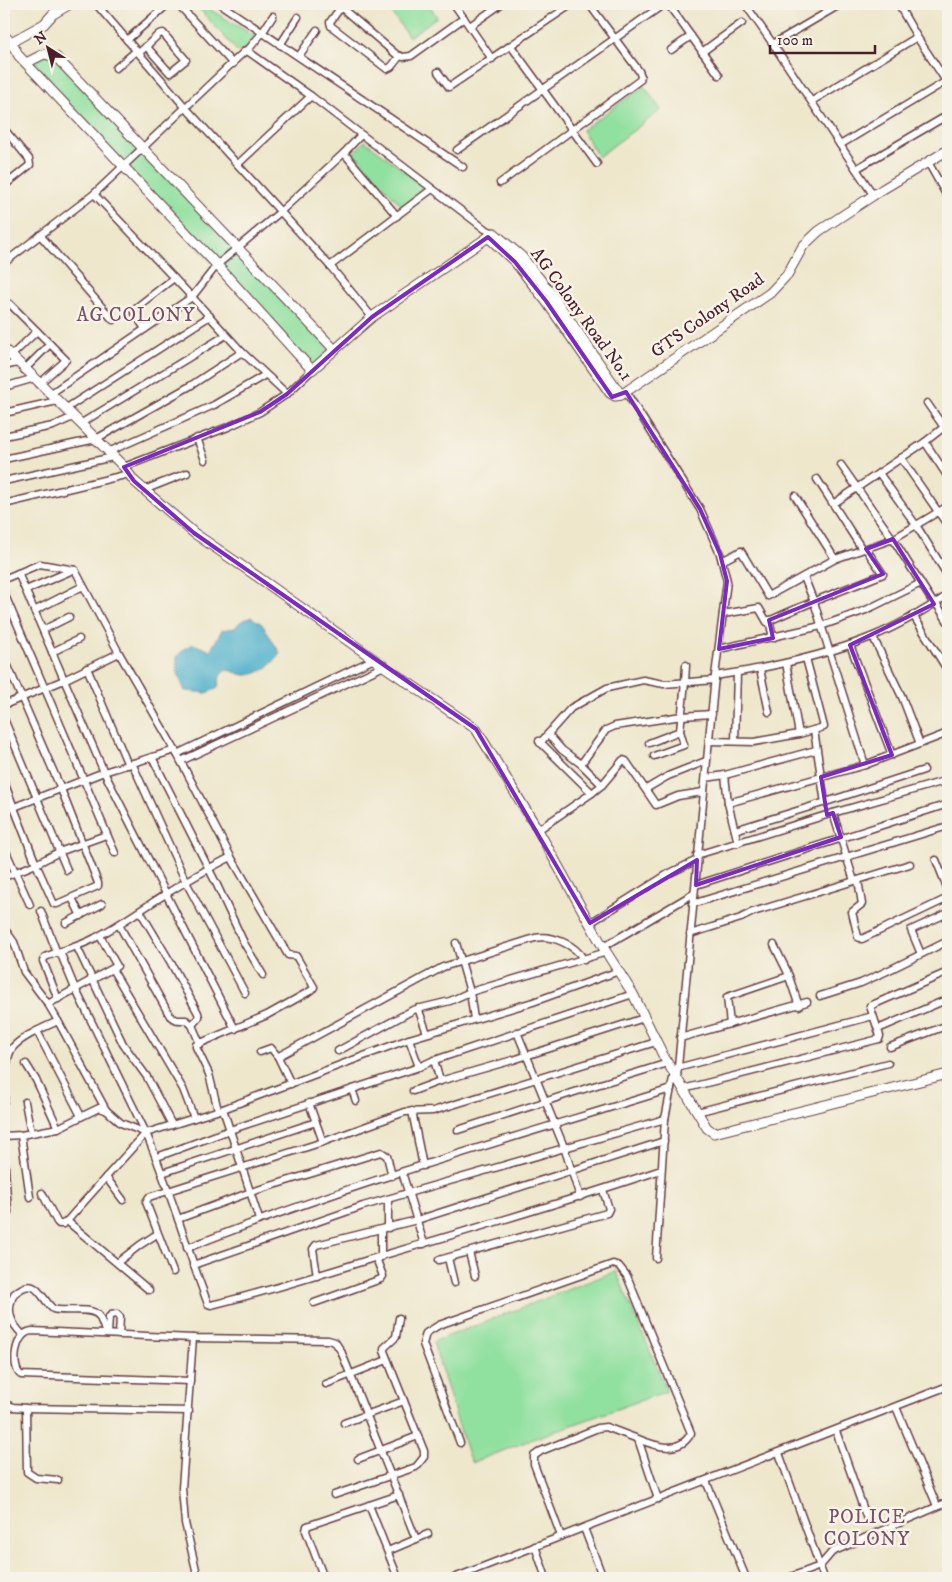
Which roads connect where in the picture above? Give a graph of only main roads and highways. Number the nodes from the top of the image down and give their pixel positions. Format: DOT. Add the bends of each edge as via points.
graph roads {
  1 [pos="70,4"];
  2 [pos="6,42"];
  3 [pos="23,59"];
  4 [pos="948,150"];
  5 [pos="334,349"];
  6 [pos="14,359"];
  7 [pos="624,394"];
  8 [pos="948,1074"];
  1 -- 2 [label="main road" via="44,24"];
  2 -- 3 [label="main road"];
  3 -- 5 [label="main road" via="44,54 56,57"];
  3 -- 5 [label="main road" via="312,370"];
  4 -- 7 [label="main road, GTS Colony Road" via="812,237 803,246 787,275 770,293"];
  5 -- 7 [label="main road, AG Colony Road No.1" via="372,317 489,233 546,301 610,393 615,396"];
  6 -- 8 [label="main road" via="144,490 194,533 476,729 633,994 656,1042 707,1128 718,1133"];
}
